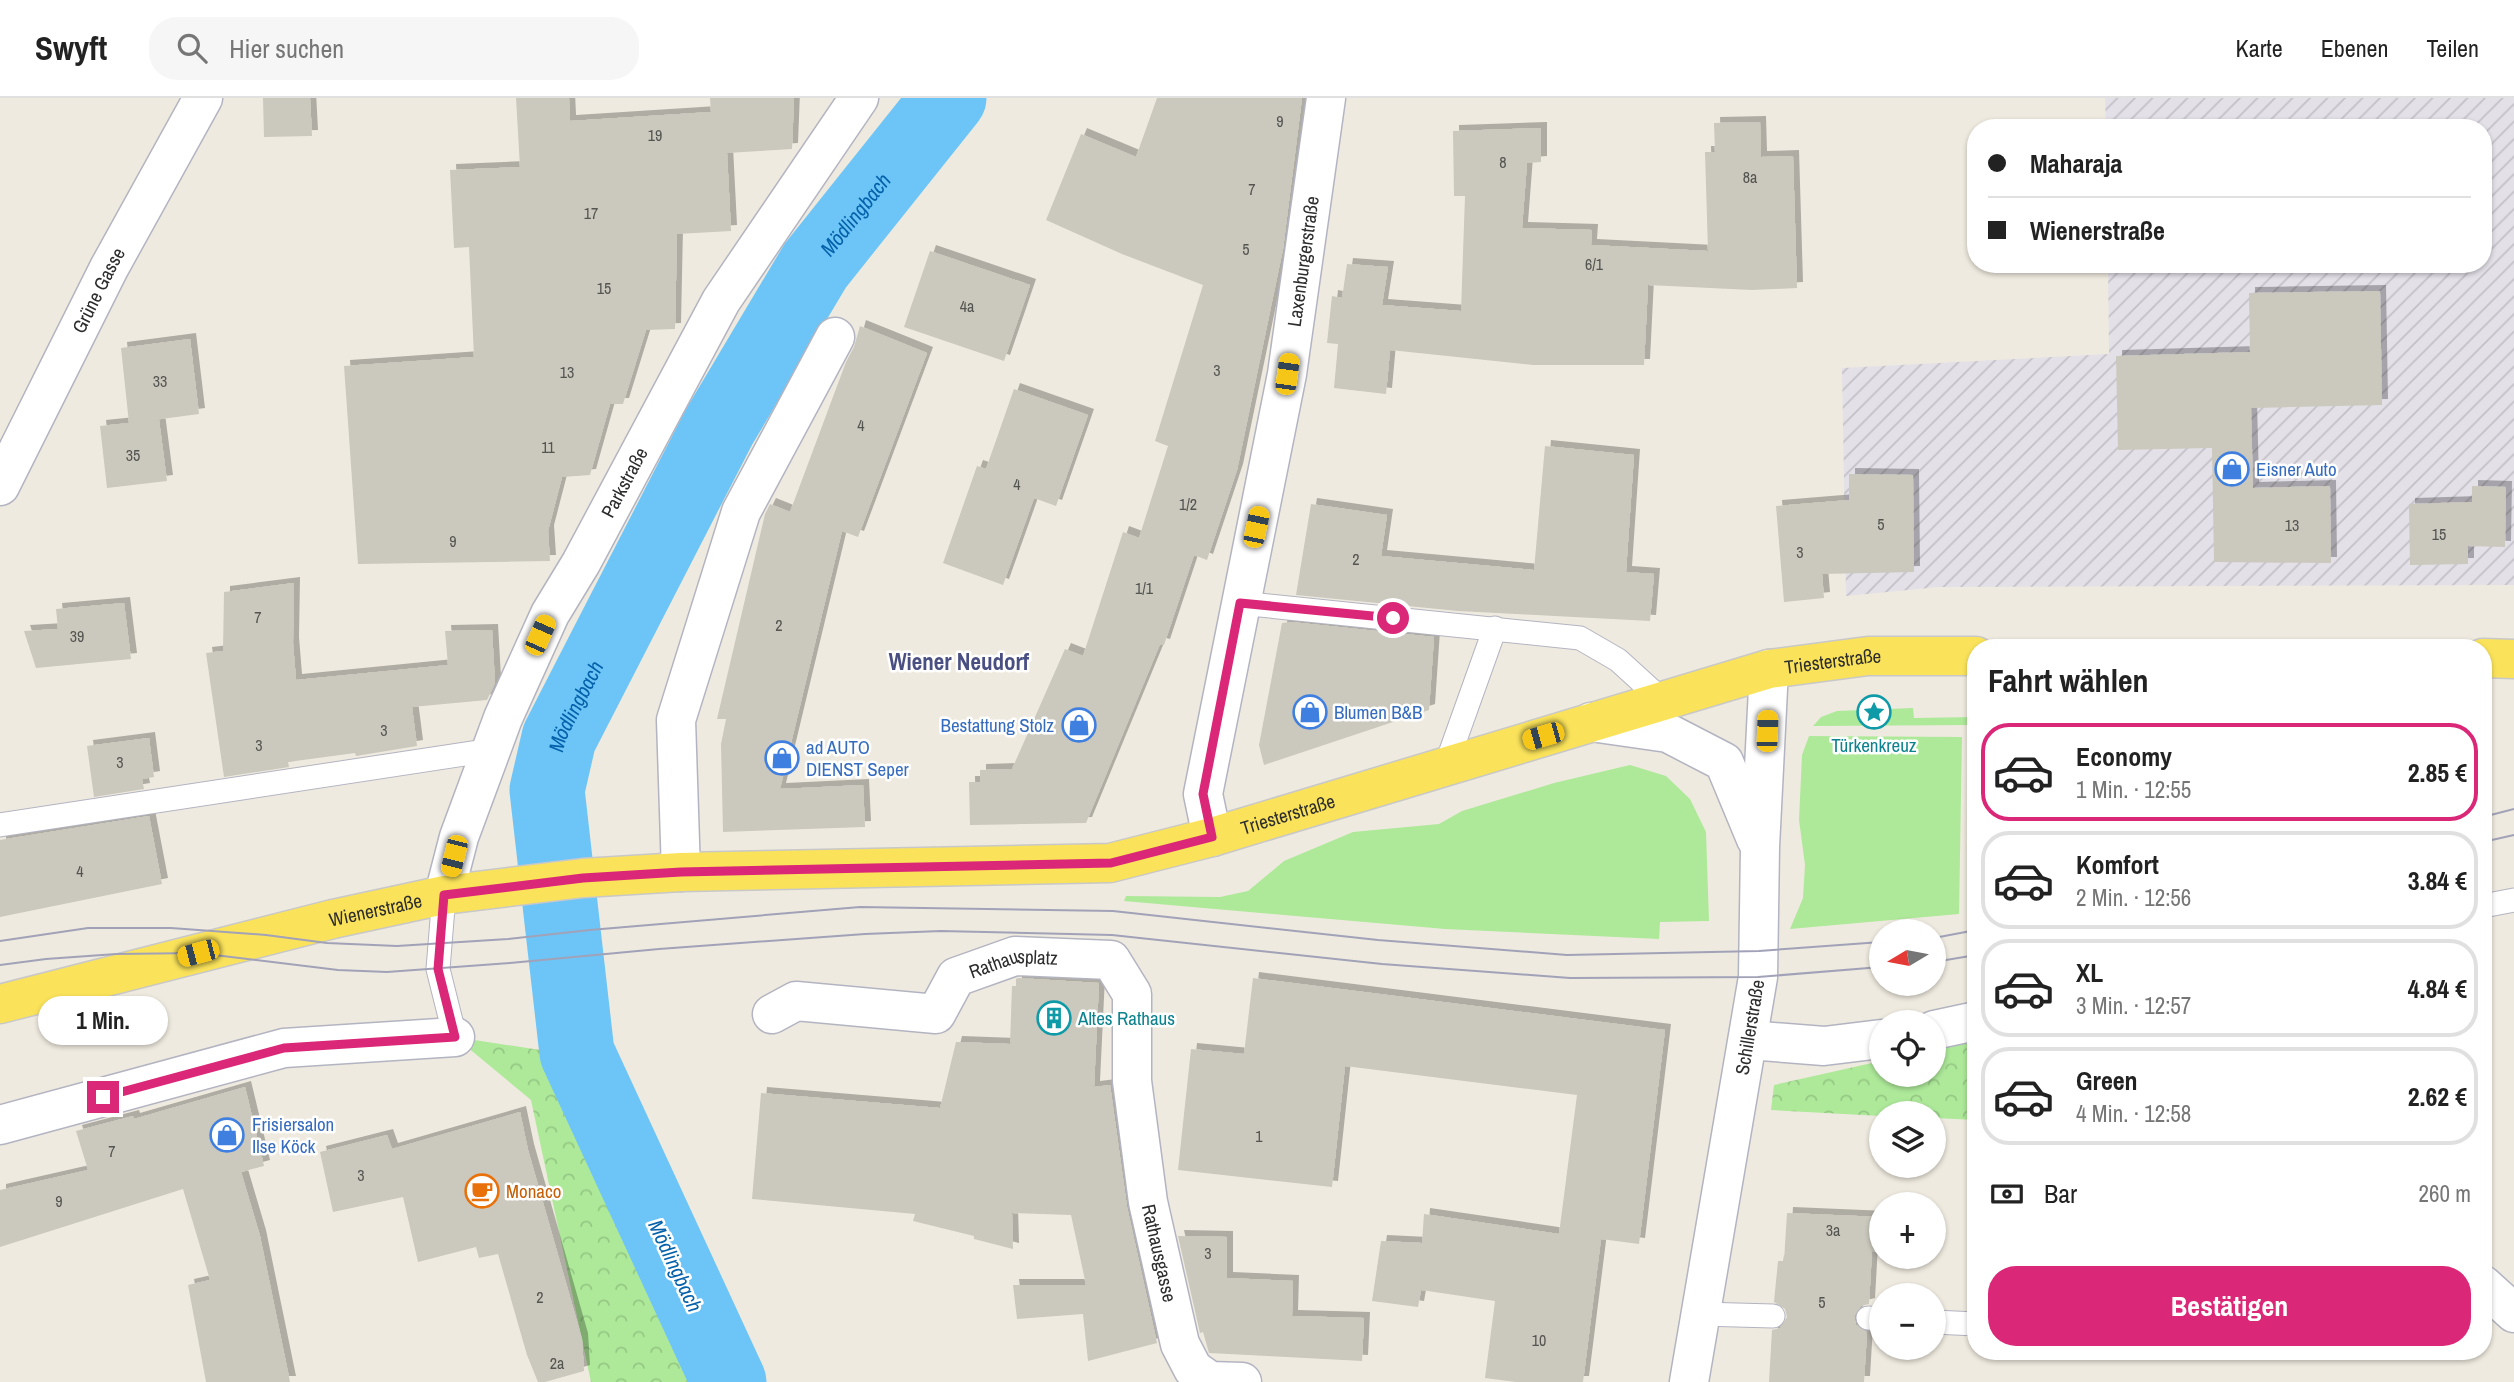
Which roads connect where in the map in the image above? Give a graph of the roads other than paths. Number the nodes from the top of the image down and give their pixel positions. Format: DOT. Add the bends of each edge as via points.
graph roads {
  1 [pos="203,98"];
  2 [pos="859,98"];
  3 [pos="1326,98"];
  4 [pos="835,337"];
  5 [pos="0,485"];
  6 [pos="1240,603"];
  7 [pos="1495,628"];
  8 [pos="1967,656"];
  9 [pos="2492,658"];
  10 [pos="2514,659"];
  11 [pos="1769,668"];
  12 [pos="1663,701"];
  13 [pos="1591,722"];
  14 [pos="491,750"];
  15 [pos="1446,765"];
  16 [pos="0,825"];
  17 [pos="1212,837"];
  18 [pos="1760,847"];
  19 [pos="681,872"];
  20 [pos="444,895"];
  21 [pos="2514,900"];
  22 [pos="2492,904"];
  23 [pos="0,1004"];
  24 [pos="772,1014"];
  25 [pos="1967,1023"];
  26 [pos="1946,1027"];
  27 [pos="455,1037"];
  28 [pos="1748,1040"];
  29 [pos="1869,1040"];
  30 [pos="1132,1081"];
  31 [pos="0,1125"];
  32 [pos="1700,1314"];
  33 [pos="1773,1316"];
  34 [pos="1946,1323"];
  35 [pos="1967,1324"];
  36 [pos="1242,1382"];
  37 [pos="1689,1382"];
  1 -- 5 [label="street, Grüne Gasse" via="109,268"];
  2 -- 14 [label="street, Parkstraße" via="721,300 550,614"];
  3 -- 6 [label="street, Laxenburgerstraße" via="1287,374"];
  4 -- 19 [label="street" via="741,512 676,720"];
  6 -- 7 [label="lane"];
  6 -- 17 [label="street, Laxenburgerstraße" via="1203,794"];
  7 -- 12 [label="lane" via="1580,638 1618,660"];
  7 -- 15 [label="lane"];
  8 -- 11 [label="main road, Triesterstraße" via="1868,656"];
  9 -- 10 [label="main road"];
  11 -- 12 [label="main road, Triesterstraße"];
  11 -- 18 [label="street, Schillerstraße"];
  12 -- 13 [label="main road, Triesterstraße"];
  13 -- 15 [label="main road, Triesterstraße"];
  13 -- 18 [label="street" via="1668,733 1724,762"];
  14 -- 16 [label="lane"];
  14 -- 20 [label="street, Parkstraße" via="459,837"];
  15 -- 17 [label="main road, Triesterstraße"];
  17 -- 19 [label="main road, Triesterstraße" via="1111,863"];
  18 -- 28 [label="street, Schillerstraße" via="1758,977"];
  19 -- 20 [label="main road, Triesterstraße"];
  20 -- 23 [label="main road, Wienerstraße" via="266,935"];
  20 -- 27 [label="lane, Wienerstraße" via="438,969"];
  21 -- 22 [label="lane"];
  24 -- 30 [label="street, Rathausplatz" via="796,1001 936,1014 956,977 1014,956 1111,960 1132,994"];
  25 -- 26 [label="street"];
  27 -- 31 [label="street, Wienerstraße" via="284,1048"];
  28 -- 29 [label="street" via="1824,1046"];
  28 -- 32 [label="street, Schillerstraße"];
  30 -- 36 [label="street, Rathausgasse" via="1148,1202 1180,1344 1193,1369 1210,1381"];
  32 -- 33 [label="lane"];
  32 -- 37 [label="street, Schillerstraße"];
  34 -- 35 [label="lane"];
}
